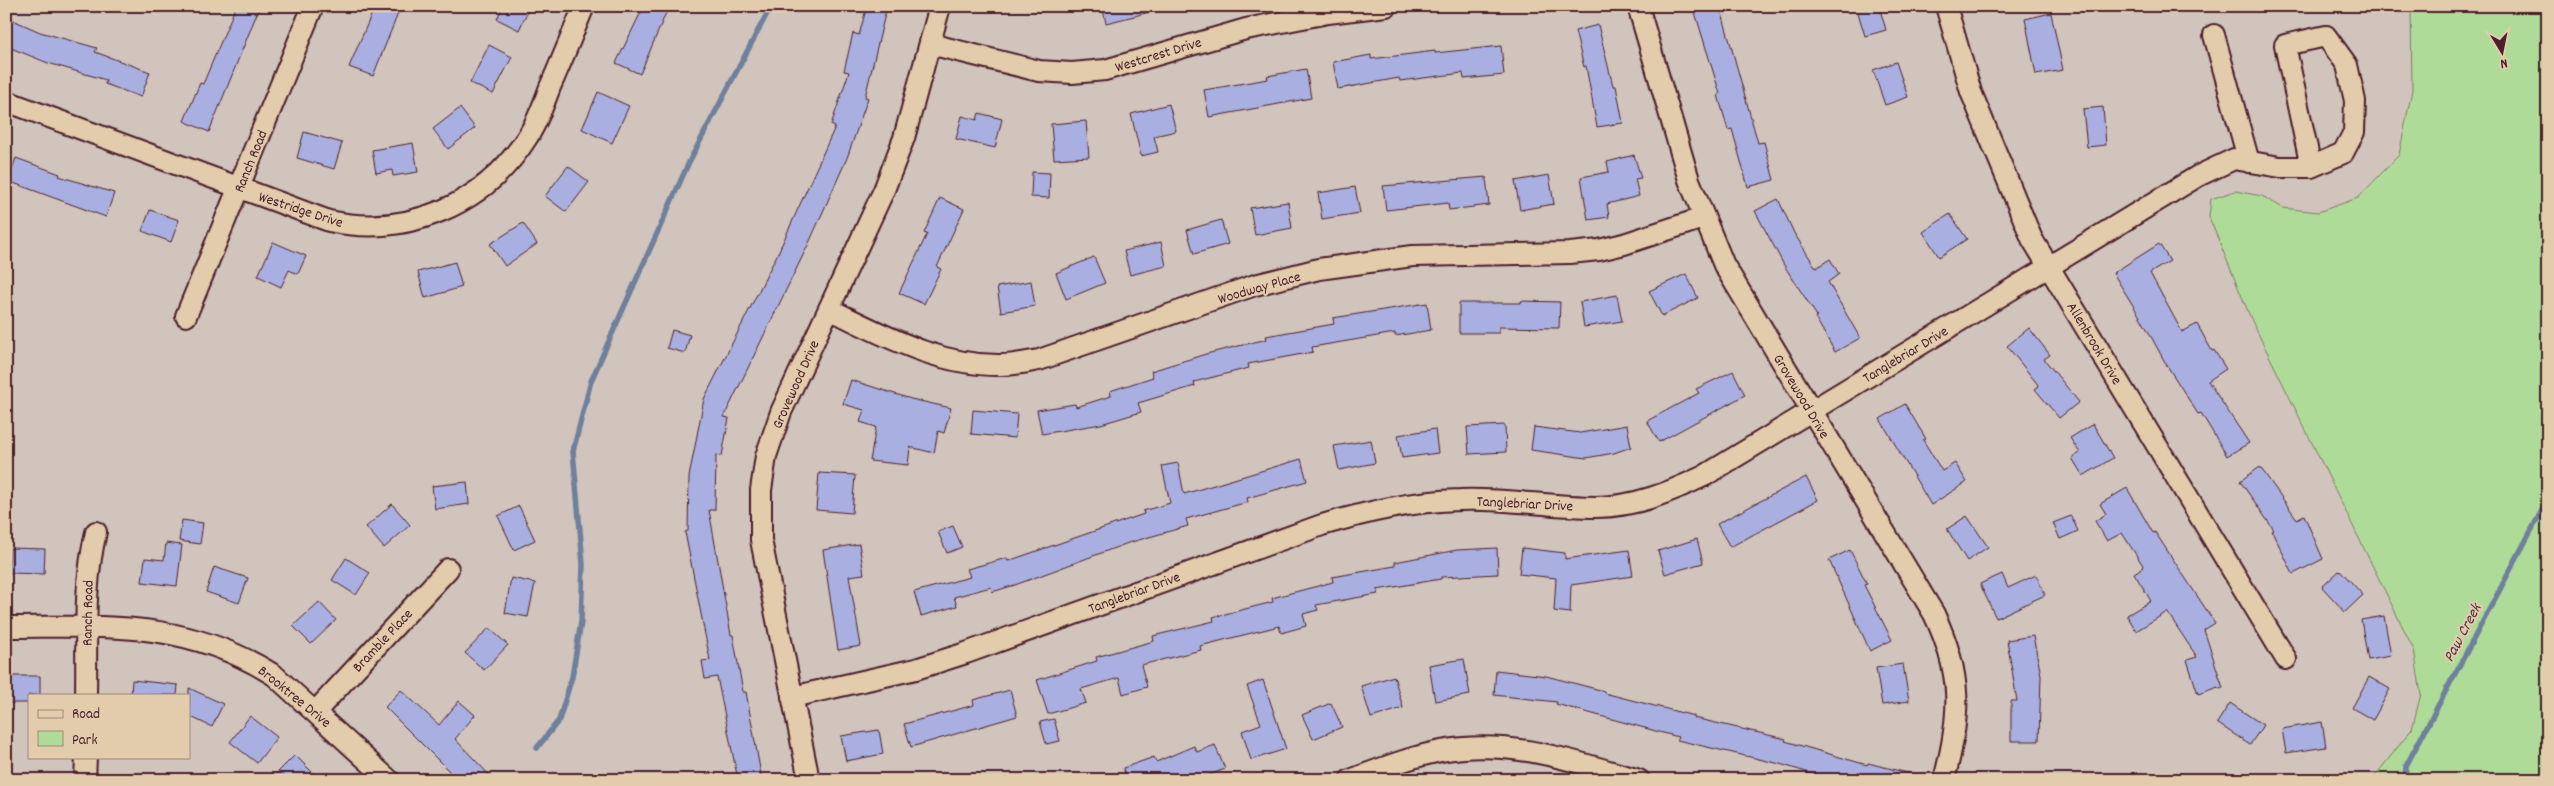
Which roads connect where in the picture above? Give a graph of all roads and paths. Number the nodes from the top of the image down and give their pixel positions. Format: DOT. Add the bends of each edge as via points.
graph roads {
  1 [pos="313,6"];
  2 [pos="584,6"];
  3 [pos="940,6"];
  4 [pos="1386,6"];
  5 [pos="1638,6"];
  6 [pos="1946,6"];
  7 [pos="2214,36"];
  8 [pos="930,44"];
  9 [pos="6,100"];
  10 [pos="2249,162"];
  11 [pos="2311,167"];
  12 [pos="239,188"];
  13 [pos="1703,218"];
  14 [pos="2049,266"];
  15 [pos="829,309"];
  16 [pos="186,316"];
  17 [pos="1810,411"];
  18 [pos="96,532"];
  19 [pos="448,569"];
  20 [pos="6,627"];
  21 [pos="86,627"];
  22 [pos="2286,660"];
  23 [pos="86,694"];
  24 [pos="792,697"];
  25 [pos="316,711"];
  26 [pos="86,758"];
  27 [pos="86,780"];
  28 [pos="389,780"];
  29 [pos="809,780"];
  30 [pos="1350,780"];
  31 [pos="1639,780"];
  32 [pos="1944,780"];
  1 -- 12 [label="street, Ranch Road"];
  2 -- 12 [label="street, Westridge Drive" via="529,134 490,182 453,206 403,224 344,224"];
  3 -- 8 [label="street, Grovewood Drive"];
  4 -- 8 [label="street, Westcrest Drive" via="1246,29 1105,70 1072,73 1039,71"];
  5 -- 13 [label="street, Grovewood Drive"];
  6 -- 14 [label="street, Allenbrook Drive" via="1971,92 2020,214"];
  7 -- 10 [label="street"];
  8 -- 15 [label="street, Grovewood Drive" via="904,138 884,190"];
  9 -- 12 [label="street, Westridge Drive"];
  10 -- 11 [label="street, Tanglebriar Drive"];
  10 -- 14 [label="street, Tanglebriar Drive" via="2234,159 2198,176"];
  11 -- 11 [label="street" via="2344,153 2354,132 2355,101 2347,65 2326,36 2285,45"];
  12 -- 16 [label="street, Ranch Road"];
  13 -- 15 [label="street, Woodway Place" via="1599,250 1412,256 1319,269 1255,285 1039,360 1002,366 965,364 941,358"];
  13 -- 17 [label="street, Grovewood Drive" via="1741,296"];
  14 -- 17 [label="street, Tanglebriar Drive"];
  14 -- 22 [label="street, Allenbrook Drive"];
  15 -- 24 [label="street, Grovewood Drive" via="778,420 766,456 761,490 761,540"];
  17 -- 24 [label="street, Tanglebriar Drive" via="1704,476 1672,491 1636,502 1597,507 1510,500 1460,500 1412,503 1367,512 1322,524 916,669"];
  17 -- 32 [label="street, Grovewood Drive" via="1944,634 1955,671 1958,703 1955,740"];
  18 -- 21 [label="street, Ranch Road" via="88,563"];
  19 -- 25 [label="street, Bramble Place"];
  20 -- 21 [label="street, Brooktree Drive"];
  21 -- 23 [label="street, Ranch Road"];
  21 -- 25 [label="street, Brooktree Drive" via="138,628 182,634 209,642 274,675"];
  24 -- 29 [label="street, Grovewood Drive"];
  25 -- 28 [label="street, Brooktree Drive"];
  26 -- 27 [label="street"];
  30 -- 31 [label="street" via="1408,759 1476,747 1543,753"];
}
